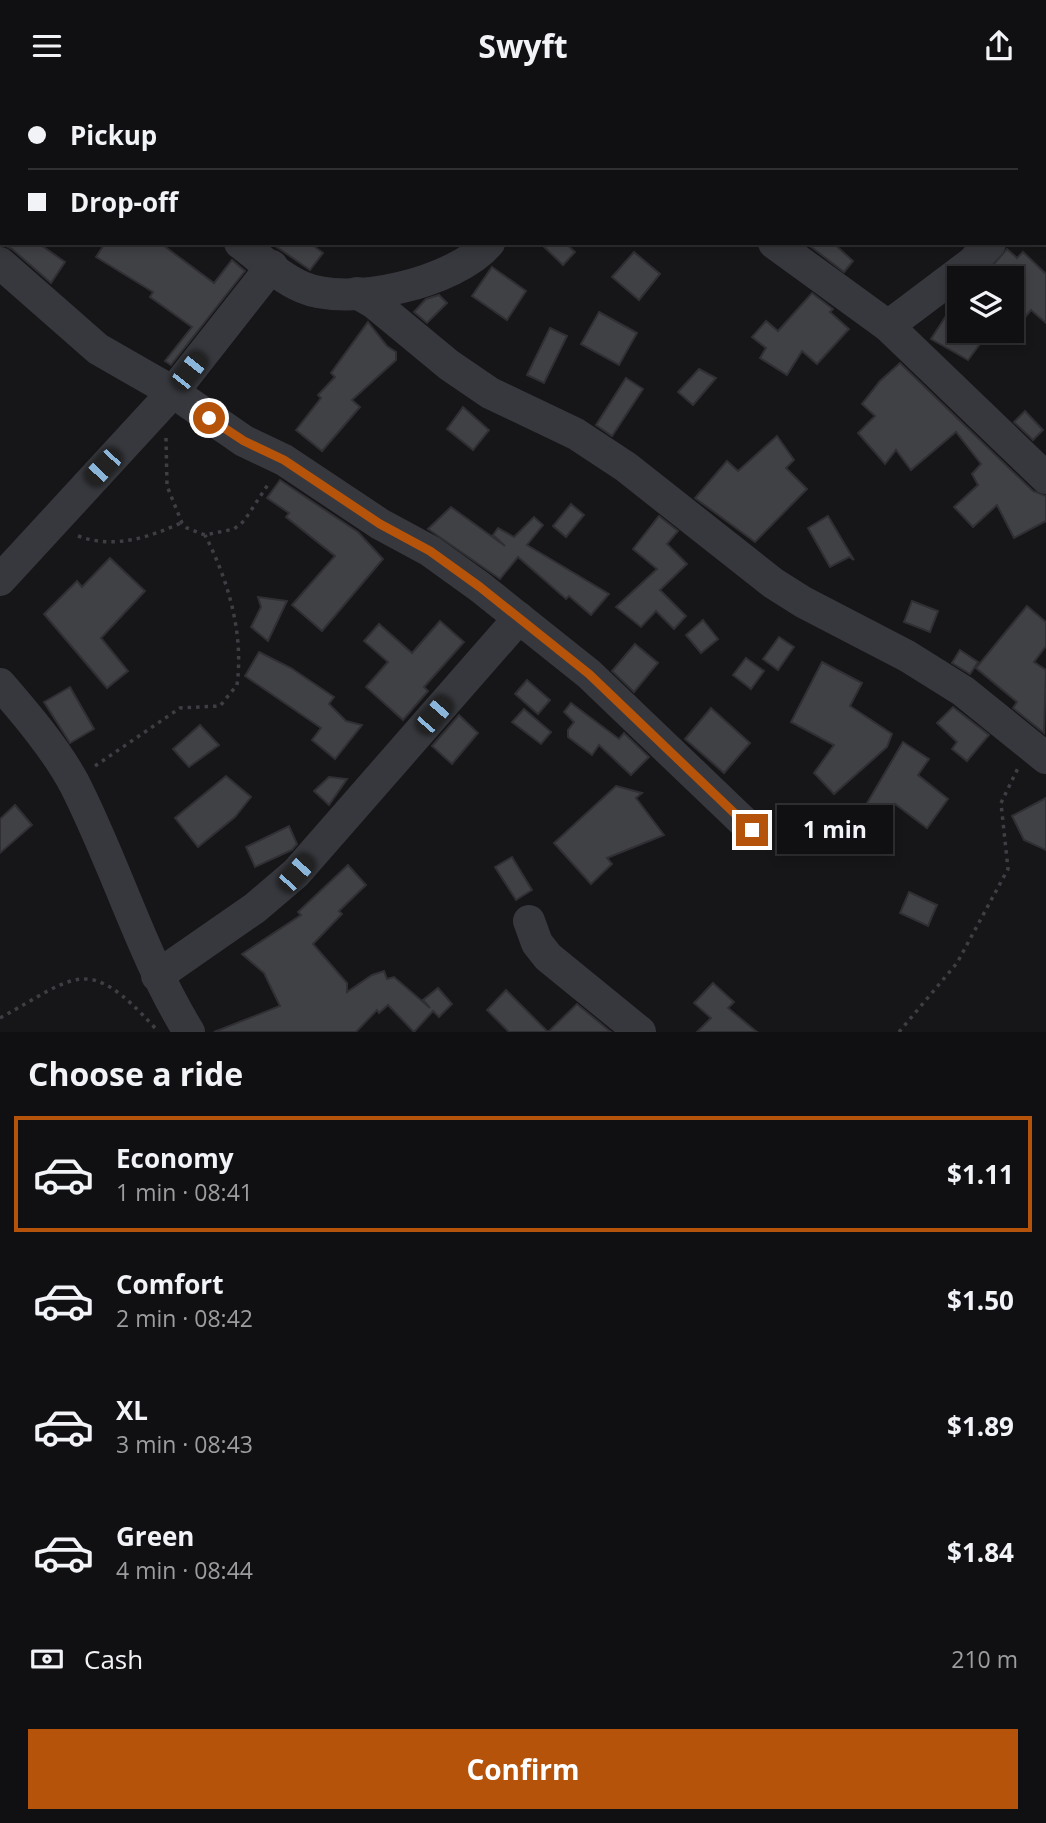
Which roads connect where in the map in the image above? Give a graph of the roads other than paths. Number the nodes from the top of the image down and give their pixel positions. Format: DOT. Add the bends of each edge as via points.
graph roads {
  1 [pos="243,245"];
  2 [pos="488,245"];
  3 [pos="777,245"];
  4 [pos="988,245"];
  5 [pos="0,263"];
  6 [pos="272,266"];
  7 [pos="357,293"];
  8 [pos="888,325"];
  9 [pos="173,392"];
  10 [pos="1046,478"];
  11 [pos="0,580"];
  12 [pos="519,618"];
  13 [pos="0,684"];
  14 [pos="1043,750"];
  15 [pos="752,830"];
  16 [pos="528,921"];
  17 [pos="157,976"];
  18 [pos="189,1032"];
  19 [pos="640,1032"];
  1 -- 6 [label="street"];
  2 -- 7 [label="street" via="430,277 380,292"];
  3 -- 8 [label="street"];
  4 -- 8 [label="street" via="962,271"];
  5 -- 9 [label="street" via="98,349"];
  6 -- 7 [label="street" via="303,287 329,296"];
  6 -- 9 [label="street"];
  7 -- 14 [label="street" via="490,393 576,434 672,501 773,583 907,656"];
  8 -- 10 [label="street"];
  9 -- 11 [label="street"];
  9 -- 12 [label="street" via="244,441 284,460 380,524 430,551"];
  12 -- 15 [label="street" via="589,674"];
  12 -- 17 [label="street" via="296,873 255,908"];
  13 -- 17 [label="street" via="72,780"];
  16 -- 19 [label="street" via="548,957"];
  17 -- 18 [label="street"];
}
